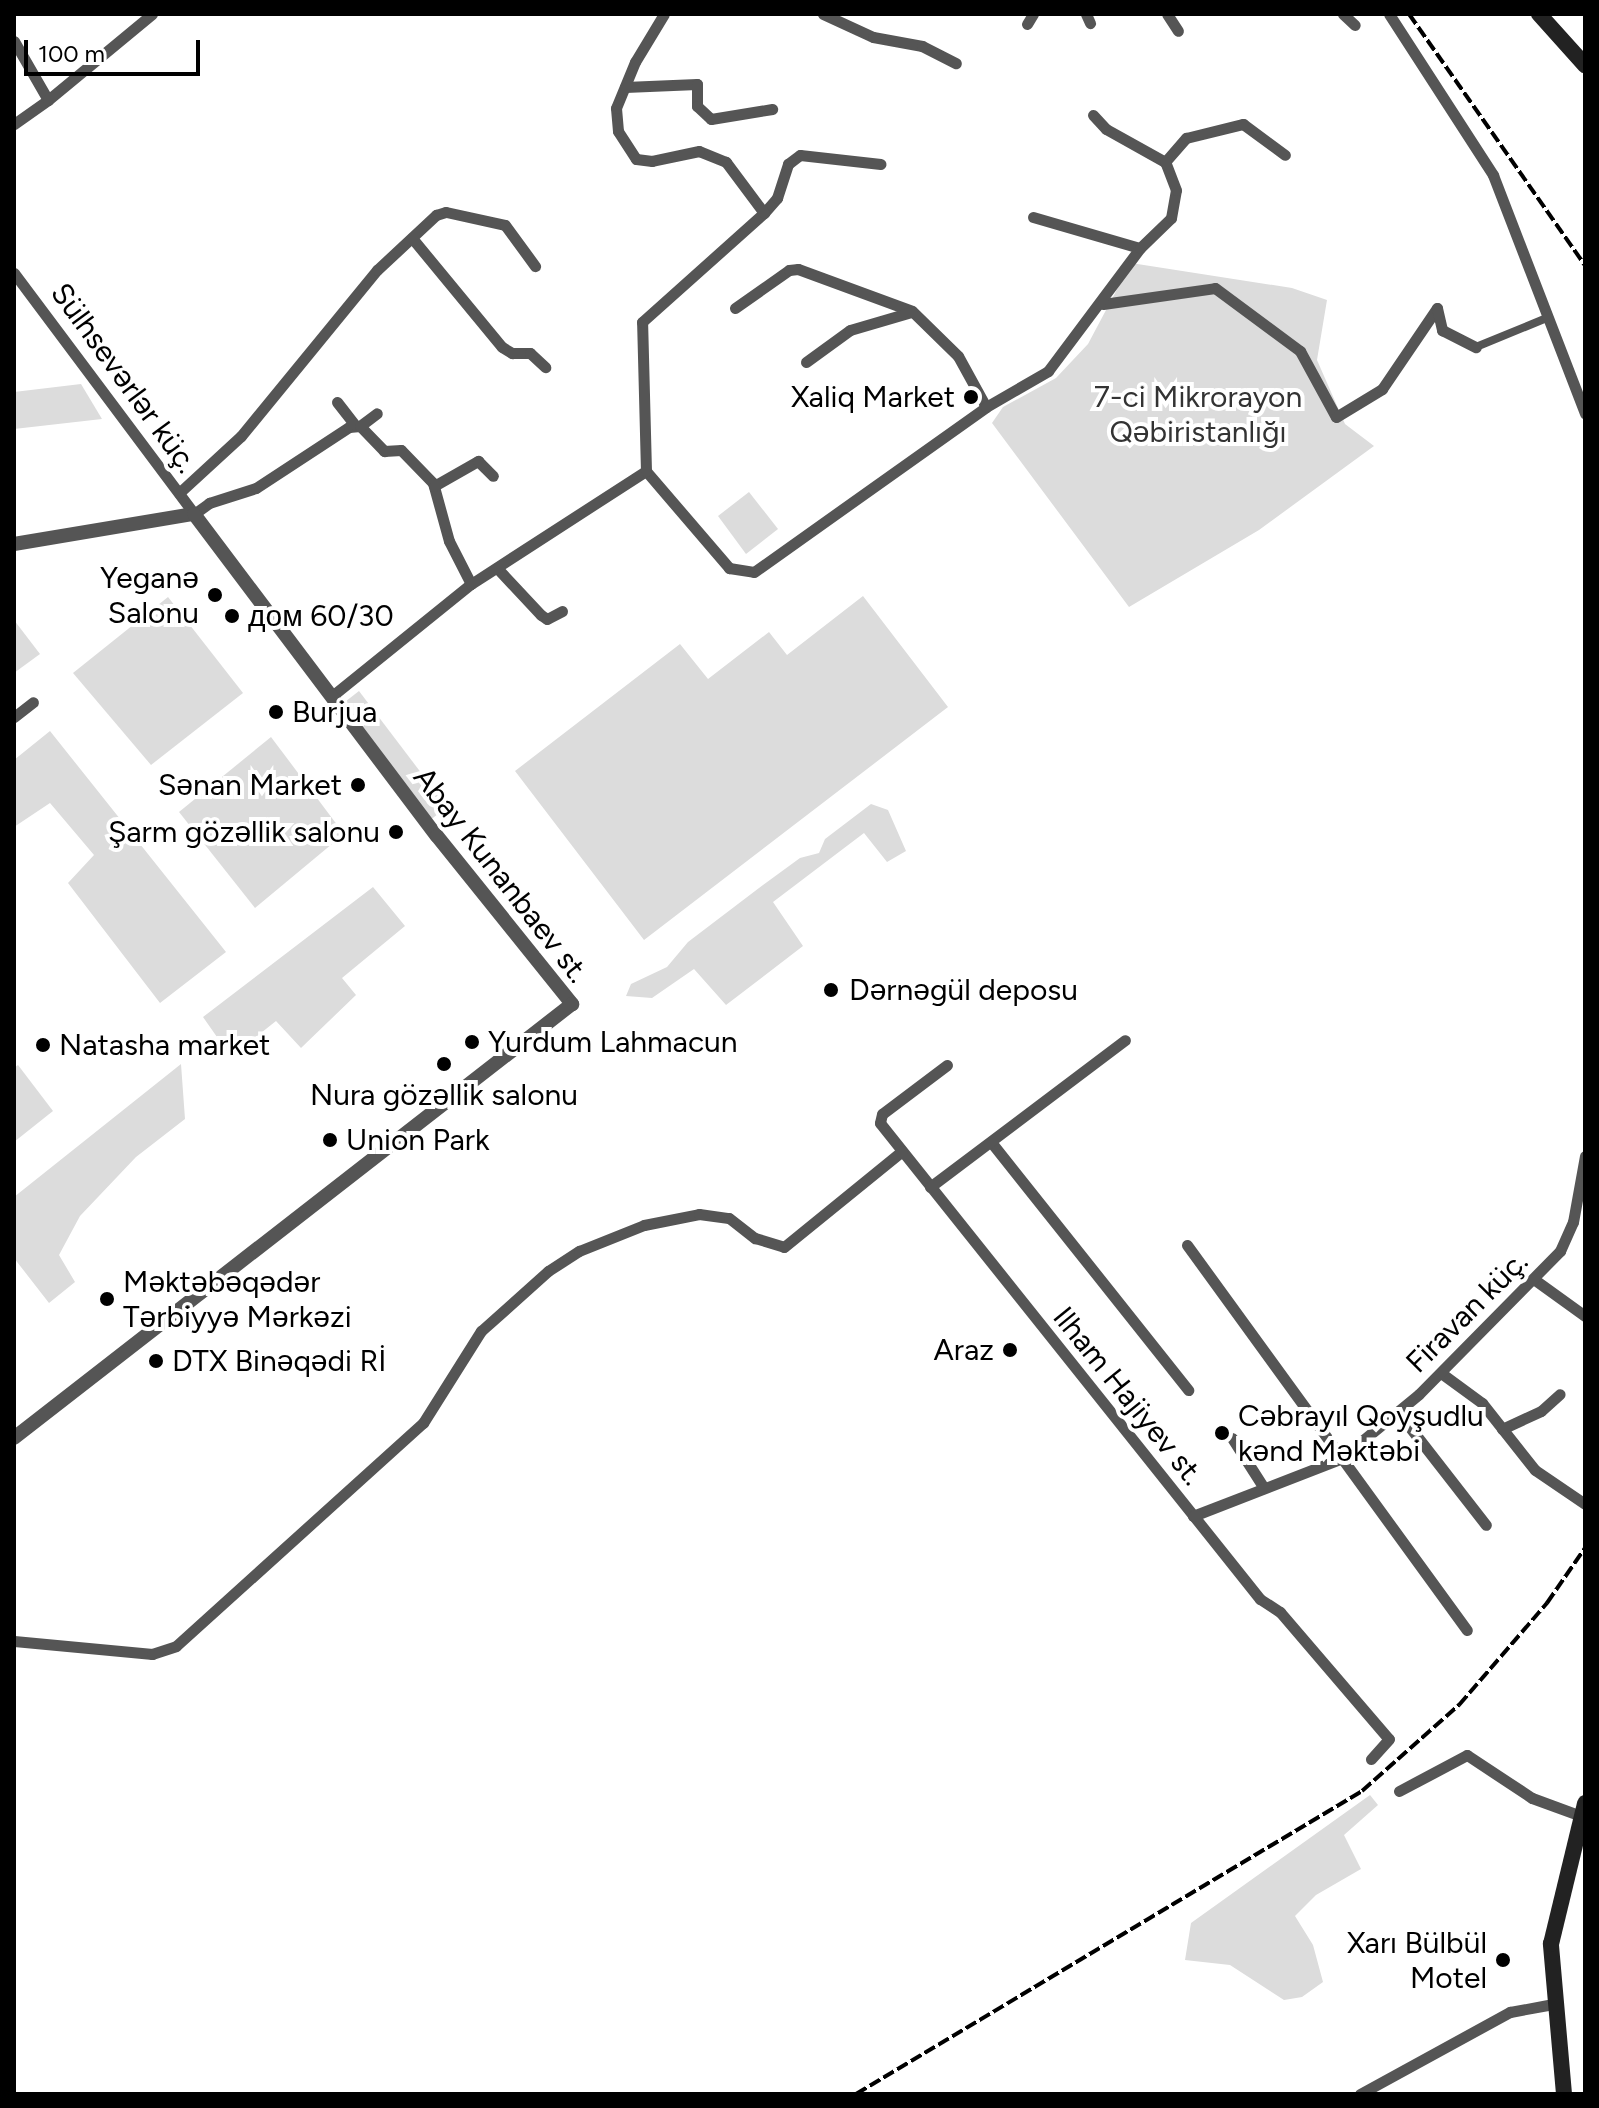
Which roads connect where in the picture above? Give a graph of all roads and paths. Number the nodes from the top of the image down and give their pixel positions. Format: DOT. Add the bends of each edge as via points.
graph roads {
  1 [pos="152,14"];
  2 [pos="664,14"];
  3 [pos="823,14"];
  4 [pos="1167,14"];
  5 [pos="1343,14"];
  6 [pos="1389,14"];
  7 [pos="1539,14"];
  8 [pos="1355,25"];
  9 [pos="1178,31"];
  10 [pos="14,41"];
  11 [pos="956,63"];
  12 [pos="1585,65"];
  13 [pos="625,87"];
  14 [pos="48,100"];
  15 [pos="772,109"];
  16 [pos="1093,115"];
  17 [pos="14,124"];
  18 [pos="1285,155"];
  19 [pos="1165,162"];
  20 [pos="880,164"];
  21 [pos="764,213"];
  22 [pos="1033,217"];
  23 [pos="412,238"];
  24 [pos="1140,248"];
  25 [pos="535,266"];
  26 [pos="14,273"];
  27 [pos="1103,304"];
  28 [pos="735,308"];
  29 [pos="912,311"];
  30 [pos="1549,317"];
  31 [pos="1476,347"];
  32 [pos="806,362"];
  33 [pos="545,367"];
  34 [pos="337,402"];
  35 [pos="986,407"];
  36 [pos="377,413"];
  37 [pos="1585,414"];
  38 [pos="357,425"];
  39 [pos="646,471"];
  40 [pos="493,476"];
  41 [pos="434,486"];
  42 [pos="179,493"];
  43 [pos="194,514"];
  44 [pos="14,544"];
  45 [pos="497,568"];
  46 [pos="471,584"];
  47 [pos="562,611"];
  48 [pos="332,696"];
  49 [pos="33,702"];
  50 [pos="14,717"];
  51 [pos="1125,1040"];
  52 [pos="947,1065"];
  53 [pos="991,1142"];
  54 [pos="902,1151"];
  55 [pos="1585,1156"];
  56 [pos="930,1187"];
  57 [pos="1187,1245"];
  58 [pos="1535,1280"];
  59 [pos="1585,1316"];
  60 [pos="1441,1373"];
  61 [pos="1188,1390"];
  62 [pos="1560,1394"];
  63 [pos="1398,1412"];
  64 [pos="1502,1429"];
  65 [pos="14,1438"];
  66 [pos="1232,1438"];
  67 [pos="1340,1459"];
  68 [pos="1264,1488"];
  69 [pos="1585,1504"];
  70 [pos="1193,1516"];
  71 [pos="1486,1525"];
  72 [pos="1467,1630"];
  73 [pos="14,1641"];
  74 [pos="1371,1759"];
  75 [pos="1399,1791"];
  76 [pos="1583,1809"];
  77 [pos="1553,2004"];
  78 [pos="1360,2094"];
  79 [pos="1564,2094"];
  1 -- 14 [label="street"];
  2 -- 13 [label="street"];
  3 -- 11 [label="street" via="873,37 922,46"];
  4 -- 9 [label="street"];
  5 -- 8 [label="street"];
  6 -- 30 [label="street" via="1464,124 1502,199"];
  7 -- 12 [label="main road"];
  10 -- 14 [label="street"];
  13 -- 15 [label="street" via="697,84 697,106 711,119"];
  13 -- 21 [label="street" via="616,108 618,131 636,159 699,151 726,162"];
  14 -- 17 [label="street"];
  16 -- 19 [label="street" via="1106,129"];
  18 -- 19 [label="street" via="1243,124 1186,138"];
  19 -- 24 [label="street" via="1176,190 1171,218"];
  20 -- 21 [label="street" via="800,155 788,164 777,198"];
  21 -- 39 [label="street" via="642,322"];
  22 -- 24 [label="street"];
  23 -- 25 [label="street" via="446,212 505,225"];
  23 -- 33 [label="street" via="502,347 530,353"];
  23 -- 42 [label="street" via="377,270 241,436"];
  24 -- 27 [label="street"];
  26 -- 42 [label="street, Sülhsevərlər küç."];
  27 -- 31 [label="street" via="1215,288 1300,351 1336,417 1372,399 1393,377 1437,308 1442,330"];
  27 -- 35 [label="street" via="1048,371"];
  28 -- 29 [label="street" via="798,269"];
  29 -- 32 [label="street" via="850,330"];
  29 -- 35 [label="street" via="958,356"];
  30 -- 31 [label="street"];
  30 -- 37 [label="street"];
  34 -- 38 [label="street"];
  35 -- 39 [label="street" via="754,572 729,568"];
  36 -- 38 [label="street"];
  38 -- 41 [label="street" via="384,451 401,450"];
  38 -- 43 [label="street" via="256,488"];
  39 -- 45 [label="street"];
  40 -- 41 [label="street" via="478,461"];
  41 -- 46 [label="street" via="449,541"];
  42 -- 43 [label="street, Sülhsevərlər küç."];
  43 -- 44 [label="street"];
  43 -- 48 [label="street, Abay Kunanbaev st."];
  45 -- 46 [label="street"];
  45 -- 47 [label="street" via="547,619"];
  46 -- 48 [label="street"];
  48 -- 65 [label="street, Abay Kunanbaev st." via="572,1004"];
  49 -- 50 [label="street"];
  51 -- 53 [label="street"];
  52 -- 54 [label="street, Ilham Hajiyev st." via="882,1114 880,1123"];
  53 -- 56 [label="street"];
  53 -- 61 [label="street"];
  54 -- 56 [label="street, Ilham Hajiyev st."];
  54 -- 73 [label="street" via="784,1247 755,1238 729,1218 699,1214 644,1225 579,1251 548,1271 481,1331 423,1423 176,1646 152,1654"];
  55 -- 58 [label="street, Firavan küç." via="1573,1222 1560,1251"];
  56 -- 70 [label="street, Ilham Hajiyev st."];
  57 -- 67 [label="street"];
  58 -- 59 [label="street"];
  58 -- 60 [label="street, Firavan küç."];
  60 -- 63 [label="street, Firavan küç."];
  60 -- 64 [label="street" via="1474,1396"];
  62 -- 64 [label="street" via="1541,1411"];
  63 -- 67 [label="street, Firavan küç."];
  63 -- 71 [label="street"];
  64 -- 69 [label="street" via="1535,1470"];
  66 -- 68 [label="street"];
  67 -- 68 [label="street, Firavan küç."];
  67 -- 72 [label="street"];
  68 -- 70 [label="street, Firavan küç."];
  70 -- 74 [label="street, Ilham Hajiyev st." via="1260,1599 1280,1612 1389,1739"];
  75 -- 76 [label="street" via="1467,1755 1532,1798"];
  76 -- 77 [label="main road" via="1551,1944"];
  77 -- 78 [label="street" via="1510,2012"];
  77 -- 79 [label="main road"];
}
